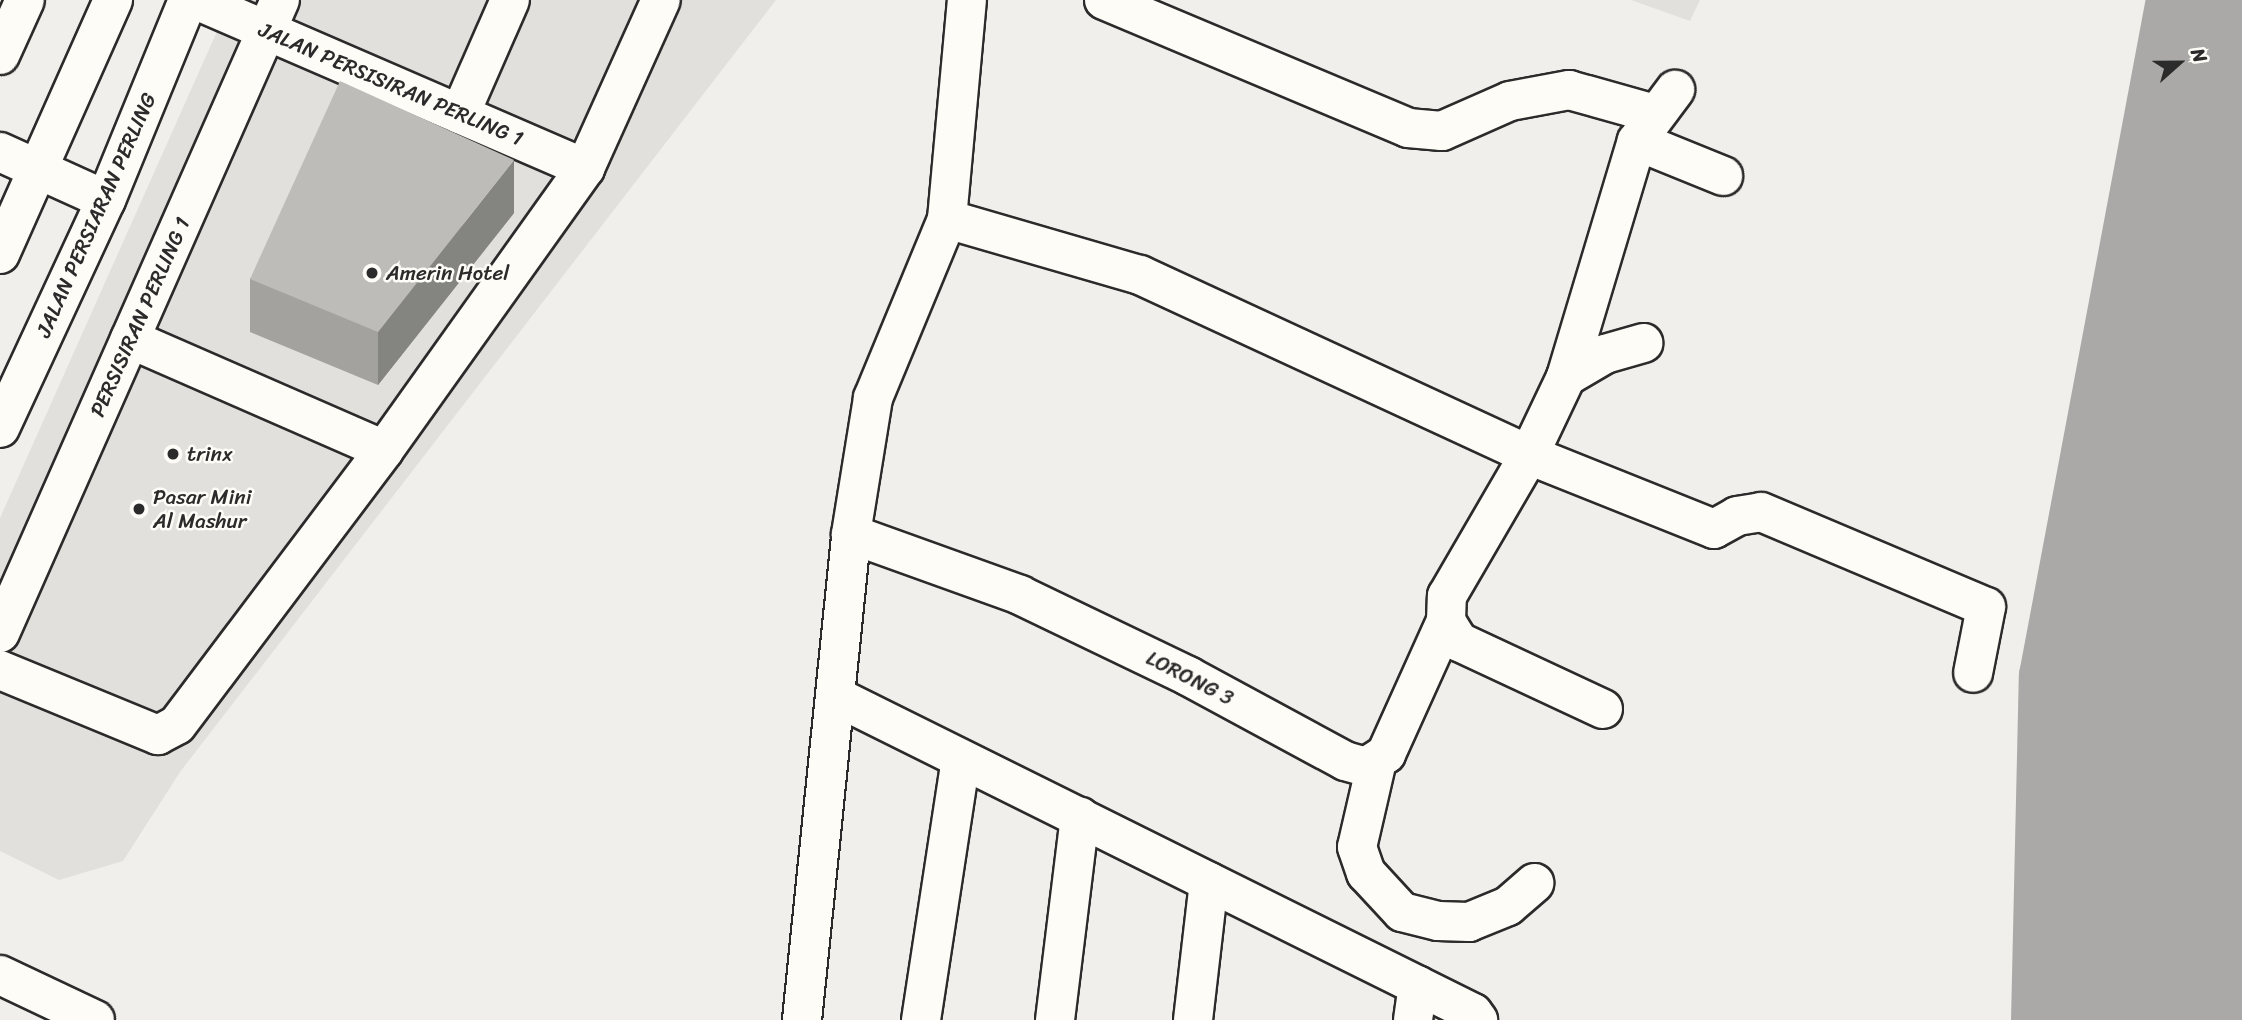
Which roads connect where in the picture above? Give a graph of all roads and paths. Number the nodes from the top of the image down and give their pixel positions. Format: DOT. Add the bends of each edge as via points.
graph roads {
  1 [pos="25,0"];
  2 [pos="113,0"];
  3 [pos="188,0"];
  4 [pos="196,0"];
  5 [pos="510,0"];
  6 [pos="661,0"];
  7 [pos="967,0"];
  8 [pos="1104,0"];
  9 [pos="273,15"];
  10 [pos="0,55"];
  11 [pos="460,114"];
  12 [pos="1655,115"];
  13 [pos="0,152"];
  14 [pos="585,168"];
  15 [pos="37,169"];
  16 [pos="1723,176"];
  17 [pos="106,200"];
  18 [pos="947,219"];
  19 [pos="0,254"];
  20 [pos="130,339"];
  21 [pos="1643,343"];
  22 [pos="1566,377"];
  23 [pos="0,428"];
  24 [pos="384,450"];
  25 [pos="1529,455"];
  26 [pos="851,534"];
  27 [pos="1446,621"];
  28 [pos="0,633"];
  29 [pos="0,670"];
  30 [pos="1973,673"];
  31 [pos="835,696"];
  32 [pos="1603,709"];
  33 [pos="961,759"];
  34 [pos="1376,765"];
  35 [pos="1080,817"];
  36 [pos="1209,882"];
  37 [pos="1534,883"];
  38 [pos="0,975"];
  39 [pos="1415,1003"];
  40 [pos="95,1020"];
  41 [pos="802,1020"];
  42 [pos="921,1020"];
  43 [pos="1055,1020"];
  44 [pos="1193,1020"];
  45 [pos="1478,1020"];
  1 -- 10 [label="street"];
  2 -- 15 [label="street"];
  3 -- 17 [label="street, JALAN PERSIARAN PERLING"];
  4 -- 9 [label="street, JALAN PERSISIRAN PERLING 1"];
  5 -- 11 [label="street"];
  6 -- 14 [label="street"];
  7 -- 18 [label="street"];
  8 -- 12 [label="street" via="1408,128 1442,131 1510,101 1569,90"];
  9 -- 11 [label="street, JALAN PERSISIRAN PERLING 1"];
  9 -- 20 [label="street, PERSISIRAN PERLING 1"];
  11 -- 14 [label="street, JALAN PERSISIRAN PERLING 1"];
  12 -- 16 [label="street"];
  12 -- 22 [label="street"];
  13 -- 15 [label="street"];
  14 -- 24 [label="street"];
  15 -- 17 [label="street"];
  15 -- 19 [label="street"];
  17 -- 23 [label="street, JALAN PERSIARAN PERLING"];
  18 -- 25 [label="street" via="1140,275"];
  18 -- 26 [label="street" via="873,398"];
  20 -- 24 [label="street"];
  20 -- 28 [label="street, PERSISIRAN PERLING 1"];
  21 -- 22 [label="street" via="1605,354"];
  22 -- 25 [label="street"];
  24 -- 29 [label="street" via="177,726 158,735"];
  25 -- 27 [label="street" via="1447,596"];
  25 -- 30 [label="street" via="1714,529 1737,516 1761,512 1986,607"];
  26 -- 31 [label="street"];
  26 -- 34 [label="street, LORONG 3" via="1020,594 1188,676 1345,761"];
  27 -- 32 [label="street" via="1459,642"];
  27 -- 34 [label="street" via="1386,754"];
  31 -- 33 [label="street"];
  31 -- 41 [label="street"];
  33 -- 35 [label="street"];
  33 -- 42 [label="street"];
  34 -- 37 [label="street" via="1357,847 1366,873 1402,912 1438,921 1469,922 1508,906"];
  35 -- 36 [label="street"];
  35 -- 43 [label="street"];
  36 -- 39 [label="street"];
  36 -- 44 [label="street"];
  38 -- 40 [label="street"];
  39 -- 45 [label="street" via="1473,1013"];
}
